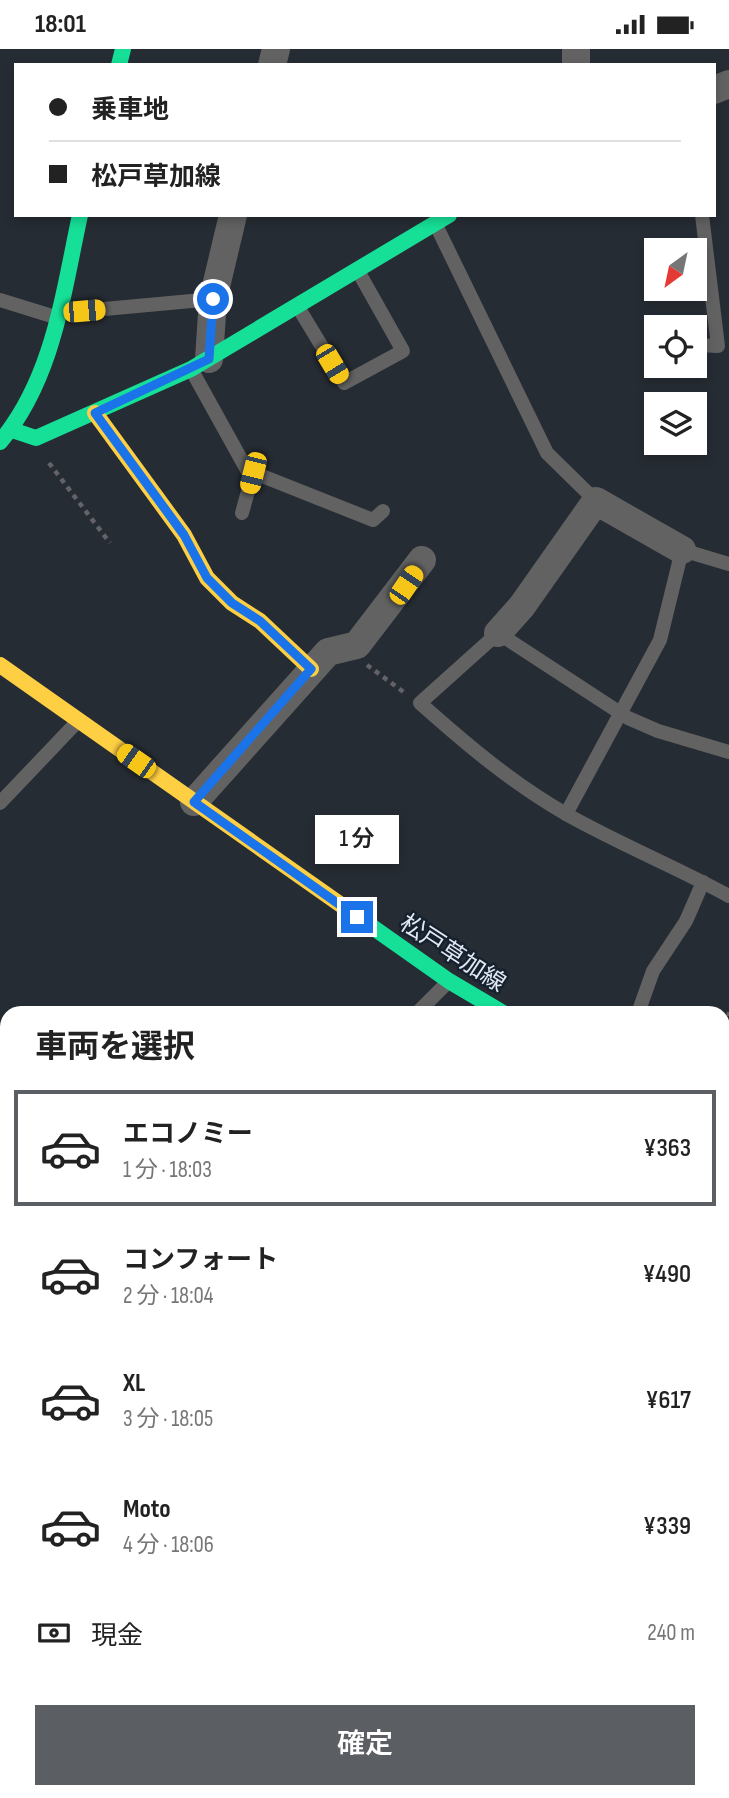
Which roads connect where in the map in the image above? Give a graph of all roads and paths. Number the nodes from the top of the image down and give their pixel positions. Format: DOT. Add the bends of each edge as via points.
graph roads {
  1 [pos="80,217"];
  2 [pos="233,217"];
  3 [pos="702,217"];
  4 [pos="442,219"];
  5 [pos="358,270"];
  6 [pos="213,299"];
  7 [pos="0,300"];
  8 [pos="297,305"];
  9 [pos="57,315"];
  10 [pos="707,345"];
  11 [pos="200,364"];
  12 [pos="95,413"];
  13 [pos="29,435"];
  14 [pos="6,436"];
  15 [pos="253,473"];
  16 [pos="596,501"];
  17 [pos="383,511"];
  18 [pos="242,513"];
  19 [pos="110,543"];
  20 [pos="682,550"];
  21 [pos="422,560"];
  22 [pos="729,564"];
  23 [pos="498,633"];
  24 [pos="343,649"];
  25 [pos="0,665"];
  26 [pos="311,669"];
  27 [pos="420,703"];
  28 [pos="621,713"];
  29 [pos="78,721"];
  30 [pos="729,752"];
  31 [pos="194,802"];
  32 [pos="0,803"];
  33 [pos="566,814"];
  34 [pos="703,882"];
  35 [pos="729,896"];
  36 [pos="449,981"];
  37 [pos="424,1006"];
  38 [pos="491,1006"];
  39 [pos="640,1006"];
  1 -- 9 [label="main road"];
  2 -- 6 [label="street"];
  3 -- 10 [label="lane" via="718,346"];
  4 -- 5 [label="main road"];
  4 -- 16 [label="lane" via="547,453"];
  5 -- 8 [label="main road"];
  5 -- 8 [label="lane" via="403,351 344,383"];
  6 -- 9 [label="lane"];
  6 -- 11 [label="street"];
  7 -- 9 [label="lane"];
  8 -- 11 [label="main road"];
  9 -- 14 [label="main road" via="35,389"];
  11 -- 12 [label="main road"];
  11 -- 15 [label="lane" via="247,470"];
  12 -- 13 [label="main road" via="36,438"];
  12 -- 26 [label="main road" via="184,535 207,578"];
  13 -- 14 [label="main road"];
  13 -- 19 [label="path"];
  15 -- 17 [label="lane" via="373,520"];
  15 -- 18 [label="lane"];
  16 -- 20 [label="street"];
  16 -- 23 [label="street"];
  20 -- 22 [label="lane"];
  20 -- 28 [label="lane" via="660,640"];
  21 -- 24 [label="street" via="357,645"];
  23 -- 27 [label="lane"];
  23 -- 28 [label="lane"];
  24 -- 26 [label="street" via="328,652"];
  24 -- 27 [label="path"];
  25 -- 29 [label="main road, 松戸草加線"];
  26 -- 31 [label="street"];
  27 -- 33 [label="lane" via="485,761"];
  28 -- 30 [label="lane" via="658,731"];
  28 -- 33 [label="lane"];
  29 -- 31 [label="main road, 松戸草加線"];
  29 -- 32 [label="lane"];
  31 -- 36 [label="main road, 松戸草加線"];
  33 -- 34 [label="lane"];
  34 -- 35 [label="lane"];
  34 -- 39 [label="lane" via="686,921 653,971"];
  36 -- 37 [label="lane"];
  36 -- 38 [label="main road, 松戸草加線"];
}
